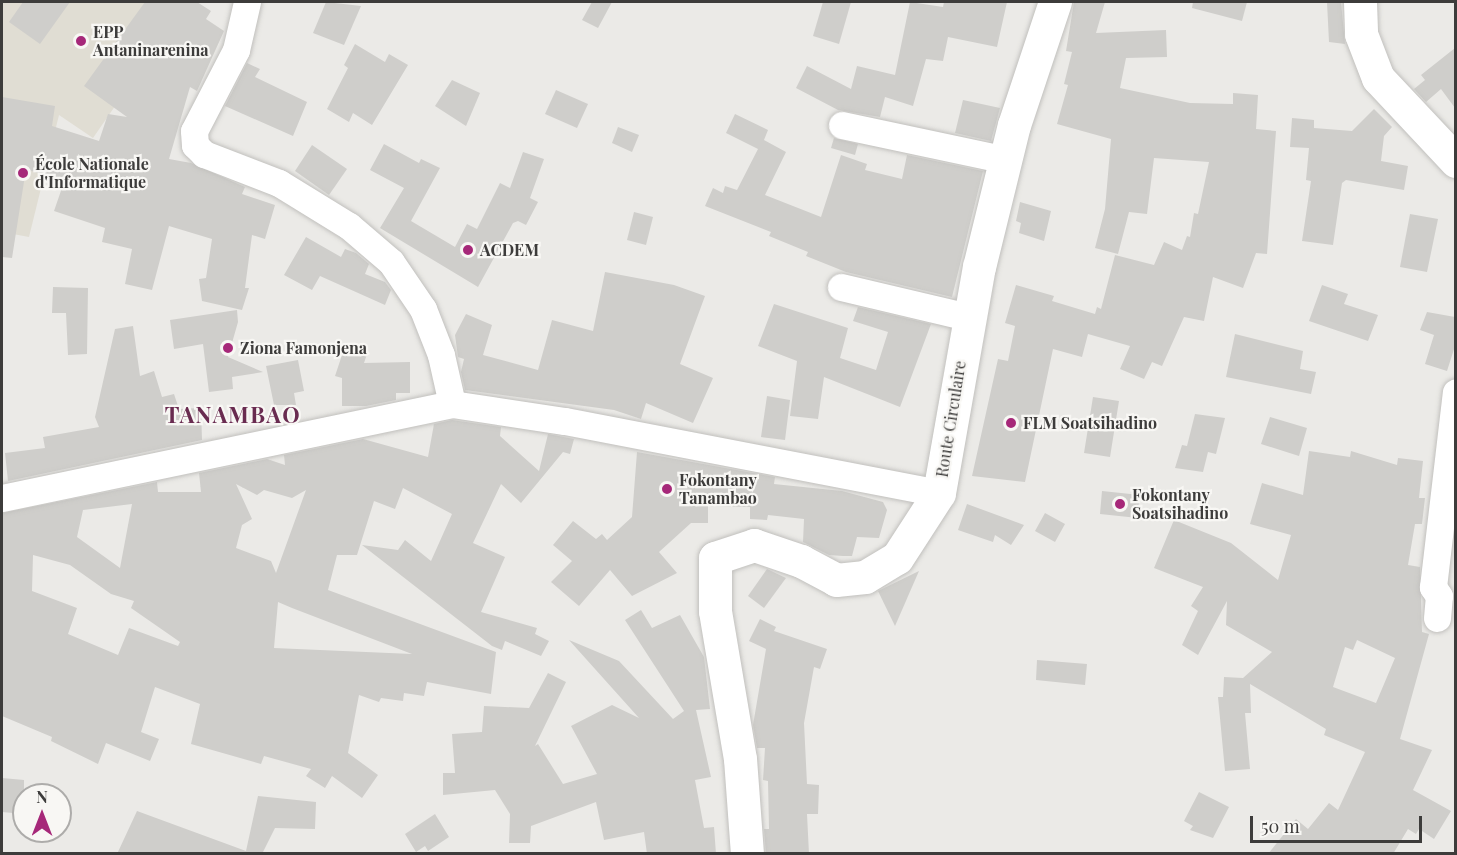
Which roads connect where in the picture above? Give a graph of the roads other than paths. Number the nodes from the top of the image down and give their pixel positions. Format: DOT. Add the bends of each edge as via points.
graph roads {
  1 [pos="247,2"];
  2 [pos="1055,2"];
  3 [pos="1360,2"];
  4 [pos="842,125"];
  5 [pos="1006,159"];
  6 [pos="1455,161"];
  7 [pos="841,287"];
  8 [pos="968,316"];
  9 [pos="1455,392"];
  10 [pos="452,404"];
  11 [pos="939,493"];
  12 [pos="2,498"];
  13 [pos="1437,618"];
  14 [pos="747,854"];
  1 -- 10 [label="street" via="236,50 194,131 195,145 204,154 279,183 349,226 391,262 423,309 441,355"];
  2 -- 5 [label="street, Route Circulaire"];
  3 -- 6 [label="street" via="1361,34 1378,78"];
  4 -- 5 [label="street"];
  5 -- 8 [label="street, Route Circulaire"];
  7 -- 8 [label="street"];
  8 -- 11 [label="street, Route Circulaire"];
  9 -- 13 [label="street" via="1433,587 1439,596"];
  10 -- 11 [label="street" via="564,421"];
  10 -- 12 [label="street"];
  11 -- 14 [label="street, Route Circulaire" via="897,558 865,577 836,580 801,561 754,545 715,558 715,611 740,759"];
}
